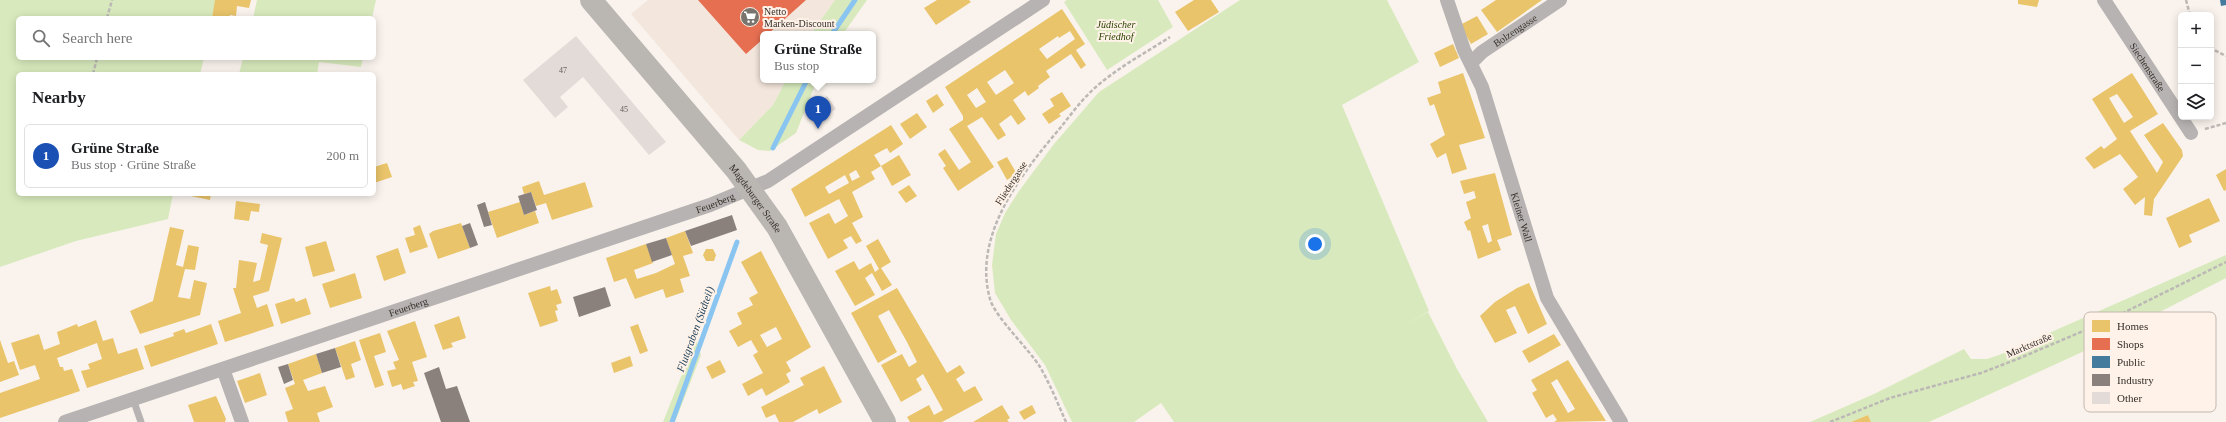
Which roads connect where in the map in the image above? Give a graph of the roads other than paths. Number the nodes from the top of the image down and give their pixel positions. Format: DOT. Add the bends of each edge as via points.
graph roads {
  1 [pos="591,0"];
  2 [pos="1042,0"];
  3 [pos="1447,0"];
  4 [pos="1560,0"];
  5 [pos="2104,0"];
  6 [pos="1471,63"];
  7 [pos="2192,134"];
  8 [pos="749,188"];
  9 [pos="223,369"];
  10 [pos="133,399"];
  11 [pos="65,422"];
  12 [pos="141,422"];
  13 [pos="242,422"];
  14 [pos="885,422"];
  15 [pos="1621,422"];
  1 -- 8 [label="main road, Magdeburger Straße"];
  2 -- 8 [label="street, Feuerberg" via="768,181"];
  3 -- 6 [label="street, Kleiner Wall"];
  4 -- 6 [label="street, Bolzengasse" via="1482,52"];
  5 -- 7 [label="street, Siechenstraße"];
  6 -- 15 [label="street, Kleiner Wall" via="1482,88 1547,298"];
  8 -- 9 [label="street, Feuerberg" via="710,205"];
  8 -- 14 [label="main road, Magdeburger Straße" via="777,227"];
  9 -- 10 [label="street, Feuerberg"];
  9 -- 13 [label="street"];
  10 -- 11 [label="street, Feuerberg"];
  10 -- 12 [label="lane"];
}
